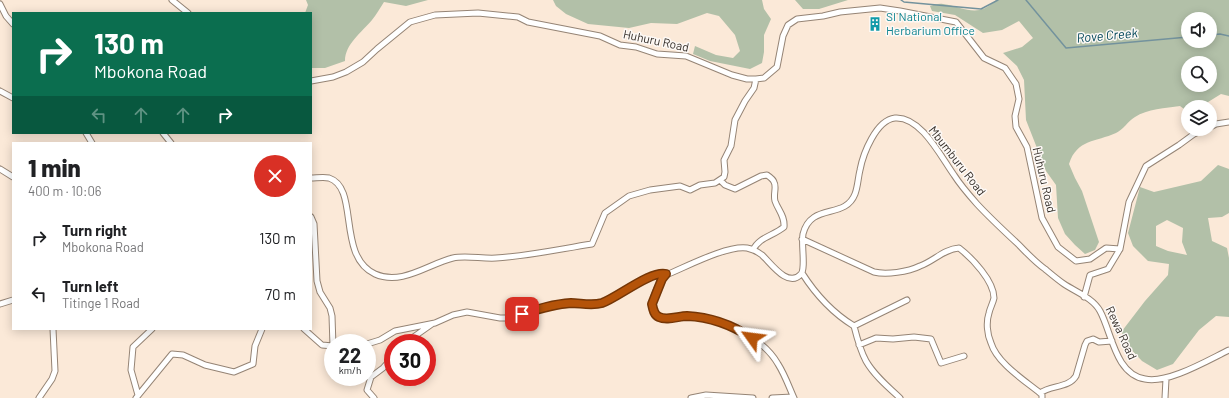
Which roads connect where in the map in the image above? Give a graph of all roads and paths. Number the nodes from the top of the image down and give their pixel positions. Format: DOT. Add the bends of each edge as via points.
graph roads {
  1 [pos="172,0"];
  2 [pos="0,4"];
  3 [pos="187,12"];
  4 [pos="12,23"];
  5 [pos="756,79"];
  6 [pos="312,81"];
  7 [pos="0,91"];
  8 [pos="12,97"];
  9 [pos="1229,122"];
  10 [pos="1217,124"];
  11 [pos="164,134"];
  12 [pos="1191,136"];
  13 [pos="170,142"];
  14 [pos="0,169"];
  15 [pos="12,176"];
  16 [pos="312,178"];
  17 [pos="720,180"];
  18 [pos="312,219"];
  19 [pos="802,239"];
  20 [pos="1120,249"];
  21 [pos="753,250"];
  22 [pos="802,273"];
  23 [pos="666,274"];
  24 [pos="1084,297"];
  25 [pos="12,300"];
  26 [pos="907,300"];
  27 [pos="0,304"];
  28 [pos="435,322"];
  29 [pos="854,326"];
  30 [pos="53,330"];
  31 [pos="151,330"];
  32 [pos="262,330"];
  33 [pos="305,330"];
  34 [pos="333,334"];
  35 [pos="418,334"];
  36 [pos="376,341"];
  37 [pos="1112,341"];
  38 [pos="324,345"];
  39 [pos="859,345"];
  40 [pos="1229,350"];
  41 [pos="964,356"];
  42 [pos="384,367"];
  43 [pos="1166,378"];
  44 [pos="1041,395"];
  45 [pos="137,397"];
  46 [pos="793,397"];
  47 [pos="40,398"];
  48 [pos="374,398"];
  49 [pos="691,398"];
  50 [pos="753,398"];
  51 [pos="772,398"];
  52 [pos="900,398"];
  53 [pos="1165,398"];
  1 -- 3 [label="street"];
  2 -- 4 [label="street"];
  5 -- 6 [label="street, Huhuru Road" via="732,75 686,56 658,54 620,45 600,36 528,22 518,17 478,13 435,15 410,22 363,62 334,77"];
  5 -- 17 [label="street" via="754,88 735,120 731,146 724,160 724,177"];
  5 -- 20 [label="street, Huhuru Road" via="764,78 777,67 783,36 788,25 797,19 880,8 956,22 984,58 1005,68 1016,84 1019,99 1015,116 1016,127 1027,147 1042,218 1058,246 1076,261 1090,259 1106,248"];
  7 -- 8 [label="street"];
  9 -- 10 [label="street"];
  11 -- 13 [label="street"];
  12 -- 20 [label="street" via="1146,166 1129,202"];
  14 -- 15 [label="street"];
  16 -- 17 [label="street" via="329,178 338,184 344,193 350,237 356,255 364,266 375,274 388,278 404,277 454,258 496,258 592,244 606,212 629,196 680,186 690,190"];
  17 -- 21 [label="street" via="735,189 761,176 768,175 774,180 774,199 782,214 784,227 761,239"];
  18 -- 34 [label="street" via="317,281 320,292 330,308"];
  19 -- 22 [label="street, Mbumburu Road"];
  19 -- 24 [label="street, Mbumburu Road" via="807,224 813,217 840,209 852,200 865,151 873,138 884,122 890,119 903,119 918,127 927,136 964,189 988,215 1043,268"];
  19 -- 44 [label="street" via="883,274 906,271 945,252 960,248 991,286 994,298 988,314 987,327 990,343 1006,364"];
  20 -- 24 [label="street" via="1108,269 1090,275"];
  21 -- 22 [label="street" via="761,254 782,274 794,278"];
  21 -- 23 [label="street" via="739,248 725,251"];
  22 -- 29 [label="street" via="825,304 840,318"];
  23 -- 28 [label="street" via="658,274 602,303 556,305 508,318 467,312 453,314"];
  23 -- 46 [label="street" via="652,304 658,317 701,318 717,321 741,331 772,355"];
  24 -- 37 [label="street, Rewa Road" via="1098,306"];
  25 -- 27 [label="street"];
  26 -- 29 [label="street"];
  28 -- 35 [label="street"];
  28 -- 36 [label="street" via="395,331"];
  29 -- 39 [label="street"];
  30 -- 47 [label="street" via="55,371"];
  31 -- 45 [label="street" via="133,347 131,370"];
  32 -- 45 [label="street" via="255,346 253,364 234,372 205,365 183,355 172,354"];
  33 -- 38 [label="street"];
  37 -- 43 [label="street, Rewa Road" via="1121,361 1135,376 1146,380"];
  37 -- 44 [label="street" via="1087,341 1074,380 1045,389"];
  39 -- 41 [label="street" via="876,338 914,337 931,339 941,363"];
  39 -- 52 [label="street" via="867,362"];
  40 -- 43 [label="street, Rewa Road"];
  42 -- 48 [label="street" via="371,377 367,390"];
  43 -- 53 [label="street"];
  46 -- 51 [label="street"];
  49 -- 50 [label="street" via="706,395"];
}
